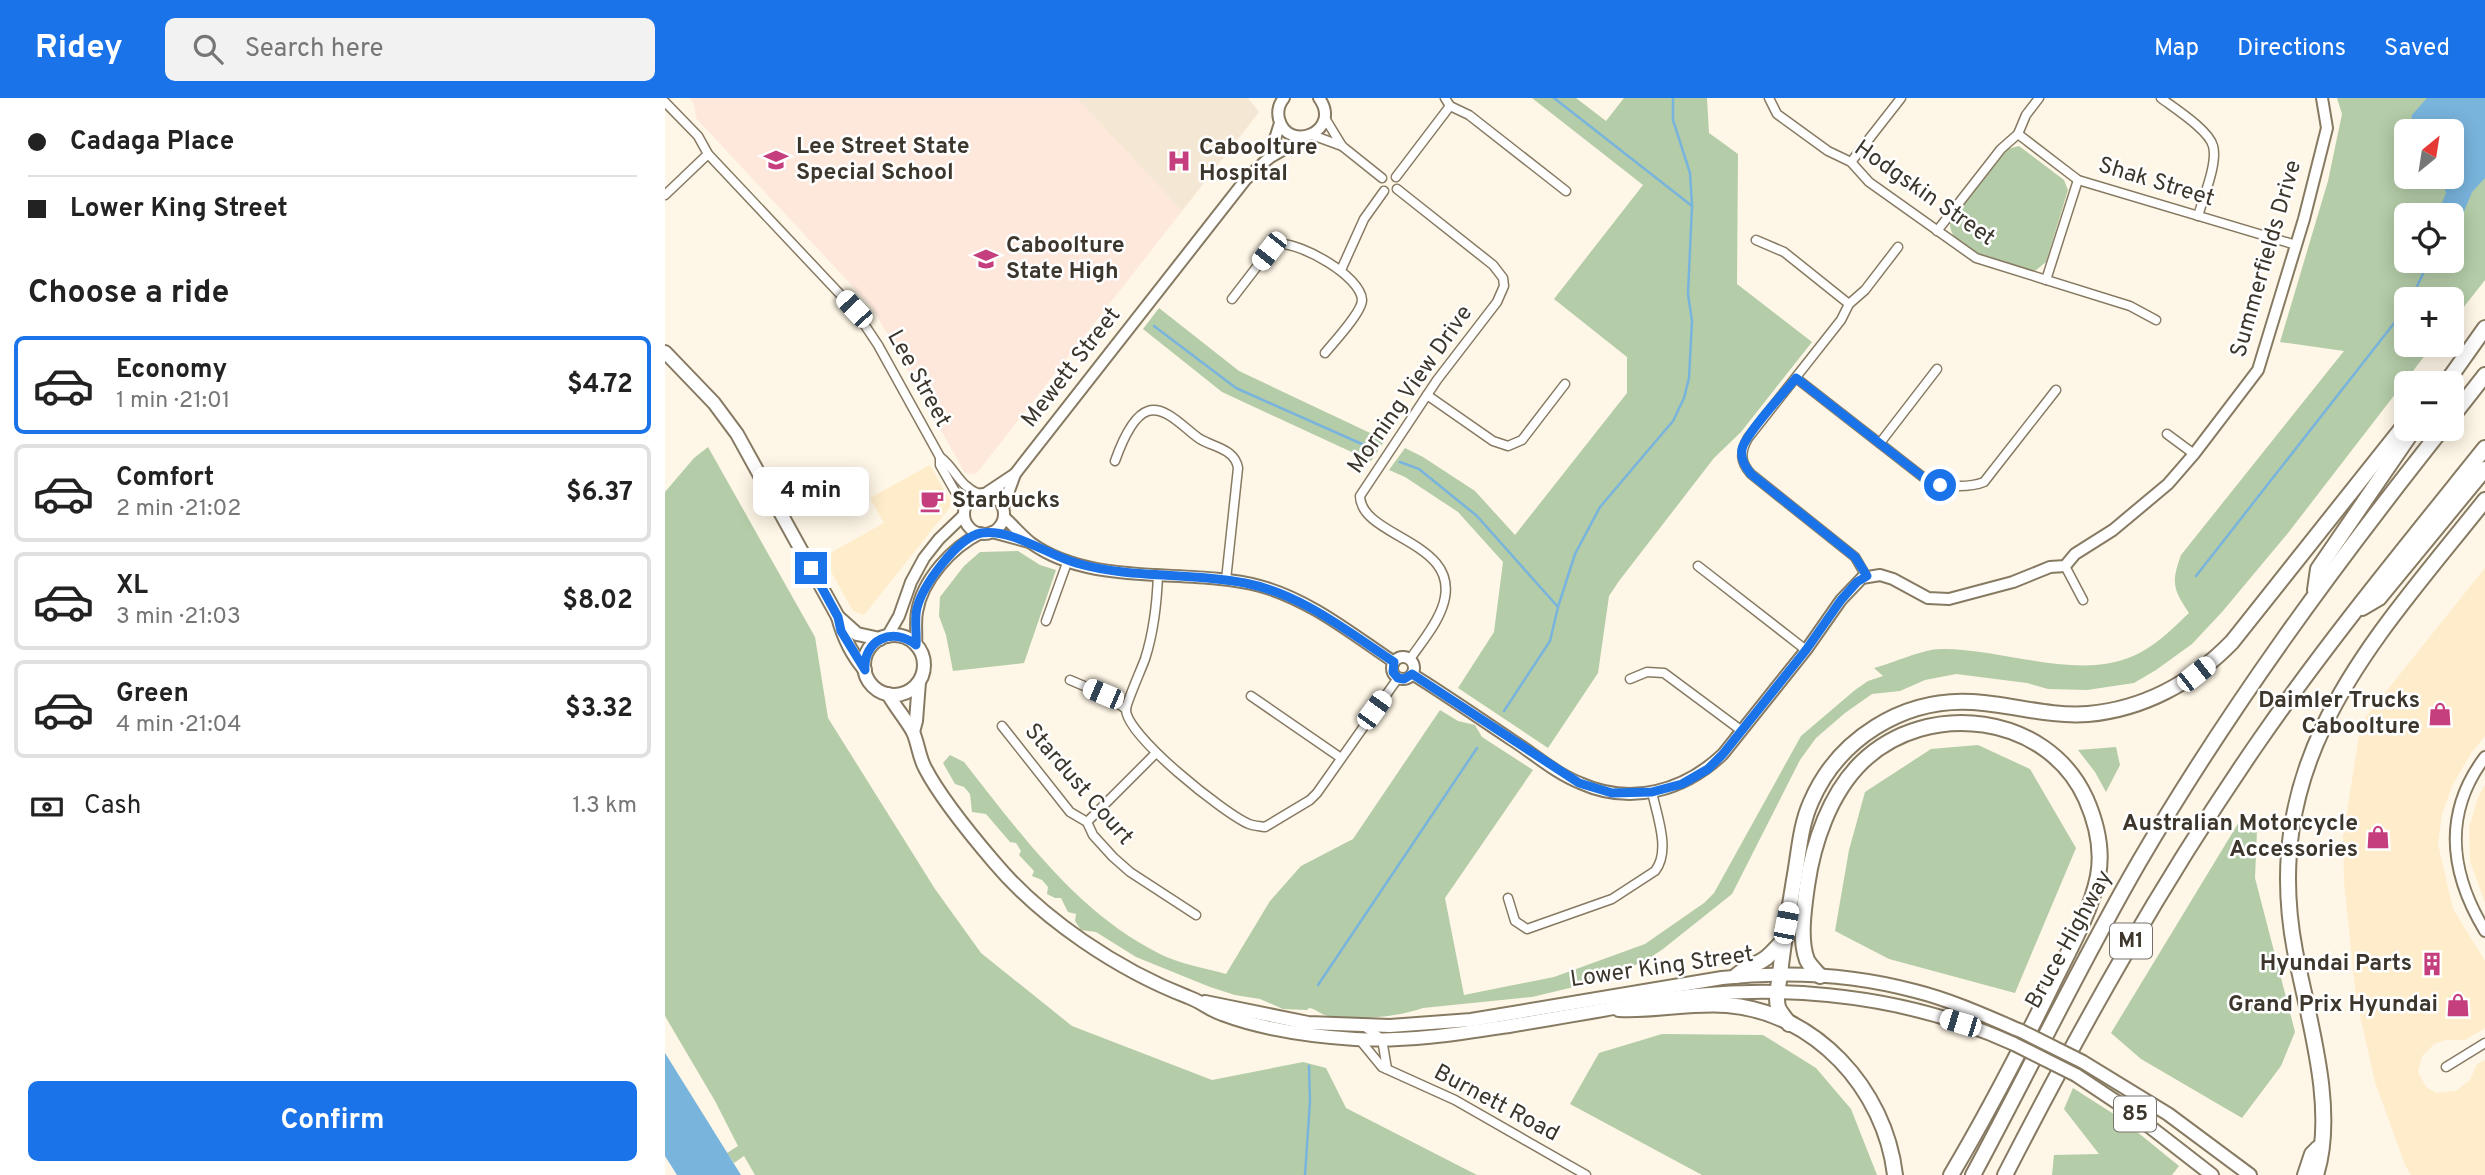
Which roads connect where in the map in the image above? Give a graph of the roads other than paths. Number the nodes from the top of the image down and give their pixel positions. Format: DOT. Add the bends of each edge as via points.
graph roads {
  1 [pos="1284,98"];
  2 [pos="1769,98"];
  3 [pos="1901,98"];
  4 [pos="2039,98"];
  5 [pos="2161,98"];
  6 [pos="2322,98"];
  7 [pos="1320,99"];
  8 [pos="665,102"];
  9 [pos="1448,102"];
  10 [pos="1325,118"];
  11 [pos="1280,123"];
  12 [pos="2018,134"];
  13 [pos="1306,136"];
  14 [pos="1342,146"];
  15 [pos="708,154"];
  16 [pos="1269,158"];
  17 [pos="1851,162"];
  18 [pos="1396,177"];
  19 [pos="1383,178"];
  20 [pos="2078,180"];
  21 [pos="1397,189"];
  22 [pos="1384,191"];
  23 [pos="1566,191"];
  24 [pos="665,195"];
  25 [pos="2198,216"];
  26 [pos="1937,231"];
  27 [pos="1756,240"];
  28 [pos="2296,245"];
  29 [pos="1898,247"];
  30 [pos="1341,270"];
  31 [pos="2046,280"];
  32 [pos="1232,299"];
  33 [pos="1849,304"];
  34 [pos="2156,320"];
  35 [pos="2481,333"];
  36 [pos="665,352"];
  37 [pos="1325,353"];
  38 [pos="1937,369"];
  39 [pos="2447,371"];
  40 [pos="2455,371"];
  41 [pos="2485,375"];
  42 [pos="1796,378"];
  43 [pos="1565,384"];
  44 [pos="2056,390"];
  45 [pos="1427,395"];
  46 [pos="2464,402"];
  47 [pos="2167,434"];
  48 [pos="2394,438"];
  49 [pos="2406,441"];
  50 [pos="2433,441"];
  51 [pos="1880,443"];
  52 [pos="2485,447"];
  53 [pos="2193,454"];
  54 [pos="940,457"];
  55 [pos="1115,461"];
  56 [pos="2485,469"];
  57 [pos="1015,474"];
  58 [pos="982,494"];
  59 [pos="2485,500"];
  60 [pos="965,512"];
  61 [pos="1004,512"];
  62 [pos="986,533"];
  63 [pos="1032,543"];
  64 [pos="1068,560"];
  65 [pos="1697,566"];
  66 [pos="2065,566"];
  67 [pos="1158,574"];
  68 [pos="1867,576"];
  69 [pos="1226,580"];
  70 [pos="2315,593"];
  71 [pos="2083,600"];
  72 [pos="2354,612"];
  73 [pos="838,617"];
  74 [pos="1046,621"];
  75 [pos="883,638"];
  76 [pos="916,645"];
  77 [pos="1806,650"];
  78 [pos="1409,659"];
  79 [pos="1394,662"];
  80 [pos="865,670"];
  81 [pos="1412,674"];
  82 [pos="1398,678"];
  83 [pos="1630,679"];
  84 [pos="1070,680"];
  85 [pos="919,682"];
  86 [pos="888,694"];
  87 [pos="1251,696"];
  88 [pos="1126,709"];
  89 [pos="1002,726"];
  90 [pos="1742,731"];
  91 [pos="913,732"];
  92 [pos="1156,752"];
  93 [pos="2485,757"];
  94 [pos="1341,758"];
  95 [pos="1652,792"];
  96 [pos="1087,822"];
  97 [pos="1508,898"];
  98 [pos="1196,915"];
  99 [pos="2485,931"];
  100 [pos="1783,941"];
  101 [pos="1780,975"];
  102 [pos="1736,976"];
  103 [pos="1820,976"];
  104 [pos="1778,994"];
  105 [pos="1201,1002"];
  106 [pos="1619,1009"];
  107 [pos="1790,1024"];
  108 [pos="1365,1027"];
  109 [pos="1359,1039"];
  110 [pos="1382,1039"];
  111 [pos="2485,1043"];
  112 [pos="2446,1067"];
  113 [pos="1387,1069"];
  114 [pos="2321,1146"];
  115 [pos="1586,1175"];
  116 [pos="1895,1175"];
  117 [pos="1951,1175"];
  118 [pos="1973,1175"];
  119 [pos="2005,1175"];
  120 [pos="2212,1175"];
  121 [pos="2250,1175"];
  122 [pos="2305,1175"];
  123 [pos="2316,1175"];
  1 -- 11 [label="street, Mewett Street" via="1278,110"];
  2 -- 17 [label="street, Hodgskin Street" via="1777,114"];
  3 -- 17 [label="street"];
  4 -- 12 [label="street"];
  5 -- 25 [label="street" via="2203,131 2213,146"];
  6 -- 28 [label="street, Summerfields Drive" via="2327,128"];
  7 -- 10 [label="street"];
  8 -- 15 [label="street, Lee Street" via="698,136"];
  9 -- 18 [label="street"];
  9 -- 23 [label="street"];
  10 -- 13 [label="street, Mewett Street" via="1323,125"];
  10 -- 14 [label="street"];
  11 -- 13 [label="street" via="1288,133"];
  11 -- 16 [label="street, Mewett Street"];
  12 -- 20 [label="street, Shak Street"];
  12 -- 26 [label="street"];
  13 -- 14 [label="street"];
  13 -- 16 [label="street, Mewett Street"];
  14 -- 19 [label="street"];
  15 -- 24 [label="street"];
  15 -- 54 [label="street, Lee Street" via="854,309"];
  16 -- 57 [label="street, Mewett Street" via="1246,180"];
  17 -- 26 [label="street, Hodgskin Street" via="1869,182"];
  18 -- 19 [label="street"];
  18 -- 21 [label="street"];
  19 -- 22 [label="street"];
  20 -- 25 [label="street, Shak Street"];
  20 -- 31 [label="street"];
  21 -- 22 [label="street"];
  21 -- 45 [label="street, Morning View Drive" via="1493,265 1503,278 1497,302"];
  22 -- 30 [label="street" via="1361,225"];
  25 -- 28 [label="street, Shak Street"];
  26 -- 31 [label="street, Hodgskin Street" via="1976,258"];
  27 -- 33 [label="street" via="1784,252"];
  28 -- 53 [label="street, Summerfields Drive" via="2258,370"];
  29 -- 33 [label="street"];
  30 -- 32 [label="street" via="1297,247 1280,244 1269,251"];
  30 -- 37 [label="street" via="1362,302"];
  31 -- 34 [label="street, Hodgskin Street" via="2130,306"];
  33 -- 42 [label="street"];
  35 -- 39 [label="highway"];
  35 -- 40 [label="highway"];
  36 -- 73 [label="main road" via="737,434"];
  38 -- 51 [label="street"];
  41 -- 46 [label="highway"];
  42 -- 51 [label="street"];
  42 -- 68 [label="street" via="1748,438 1742,462 1855,557"];
  43 -- 45 [label="street" via="1521,440 1508,446 1493,441"];
  44 -- 51 [label="street" via="1980,484 1928,481"];
  45 -- 78 [label="street, Morning View Drive" via="1360,496 1367,514 1429,556 1442,574 1442,609"];
  47 -- 53 [label="street"];
  48 -- 100 [label="highway" via="2232,642 2174,688 2130,706 2089,714 1940,702 1899,714 1863,734 1836,760 1811,801"];
  49 -- 70 [label="highway" via="2318,569"];
  50 -- 70 [label="highway, Bruce Highway / M1"];
  52 -- 72 [label="highway, M1"];
  53 -- 66 [label="street, Summerfields Drive" via="2151,500"];
  54 -- 58 [label="street, Lee Street" via="961,482"];
  54 -- 60 [label="street, Lee Street"];
  55 -- 69 [label="street" via="1128,431 1142,415 1153,411 1232,455 1238,468"];
  56 -- 72 [label="highway" via="2379,598"];
  57 -- 58 [label="street, Mewett Street"];
  57 -- 61 [label="street, Mewett Street"];
  58 -- 60 [label="street" via="970,500"];
  58 -- 61 [label="street" via="998,499"];
  59 -- 114 [label="highway" via="2343,688 2314,746 2301,787 2292,834 2289,902 2322,1086"];
  60 -- 62 [label="street" via="971,529"];
  60 -- 75 [label="street" via="924,558 899,616"];
  61 -- 62 [label="street" via="1000,526"];
  61 -- 63 [label="street"];
  62 -- 63 [label="street"];
  62 -- 76 [label="street" via="951,554 922,594 916,615"];
  63 -- 64 [label="street"];
  64 -- 67 [label="street" via="1095,568"];
  64 -- 74 [label="street"];
  65 -- 77 [label="street"];
  66 -- 68 [label="street, Summerfields Drive" via="1949,599 1928,598 1885,577"];
  66 -- 71 [label="street"];
  67 -- 69 [label="street"];
  67 -- 88 [label="street" via="1153,631"];
  68 -- 77 [label="street" via="1841,600"];
  69 -- 79 [label="street" via="1296,599"];
  70 -- 118 [label="highway, Bruce Highway / M1" via="2209,748 2140,860"];
  72 -- 119 [label="highway, M1" via="2260,740 2165,885 2074,1042"];
  73 -- 75 [label="main road" via="857,634"];
  73 -- 80 [label="main road" via="841,631"];
  75 -- 76 [label="main road" via="902,637"];
  75 -- 80 [label="main road" via="866,656"];
  76 -- 85 [label="main road" via="923,659"];
  77 -- 90 [label="street"];
  78 -- 79 [label="street" via="1399,657"];
  78 -- 81 [label="street"];
  79 -- 82 [label="street"];
  80 -- 86 [label="main road" via="873,686"];
  81 -- 82 [label="street"];
  81 -- 95 [label="street" via="1579,783 1612,793"];
  82 -- 94 [label="street"];
  83 -- 90 [label="street" via="1647,672 1664,673"];
  84 -- 88 [label="street"];
  85 -- 86 [label="main road" via="905,693"];
  85 -- 91 [label="main road, Lower King Street"];
  86 -- 91 [label="main road, Lower King Street"];
  87 -- 94 [label="street"];
  88 -- 92 [label="street" via="1130,721"];
  89 -- 96 [label="street, Stardust Court" via="1070,812"];
  90 -- 95 [label="street" via="1708,769 1682,784"];
  91 -- 105 [label="main road, Lower King Street" via="923,766 939,790 1020,889 1049,916 1120,964"];
  92 -- 94 [label="street" via="1219,805 1249,824 1265,827 1310,800"];
  92 -- 96 [label="street"];
  93 -- 99 [label="street" via="2461,802 2455,844 2463,891"];
  95 -- 97 [label="street" via="1663,849 1654,871 1612,900 1527,929 1515,921"];
  96 -- 98 [label="street, Stardust Court" via="1095,838 1130,872"];
  100 -- 101 [label="highway"];
  100 -- 102 [label="highway"];
  101 -- 102 [label="main road, Lower King Street"];
  101 -- 103 [label="main road, Lower King Street"];
  101 -- 104 [label="highway"];
  102 -- 108 [label="main road, Lower King Street" via="1471,1020"];
  103 -- 117 [label="highway" via="1807,961 1804,942 1812,862 1843,784 1874,752 1899,736 1929,726 1980,723 2032,741 2075,780 2097,826 2095,887 2016,1057"];
  103 -- 121 [label="main road, Lower King Street, bridge" via="1915,991 2021,1031 2168,1114"];
  104 -- 106 [label="main road, Lower King Street" via="1687,997"];
  104 -- 107 [label="highway" via="1778,1009"];
  104 -- 120 [label="main road, Lower King Street / 85, bridge" via="1896,1006 2014,1044 2076,1075"];
  105 -- 108 [label="main road, Lower King Street" via="1289,1020"];
  105 -- 109 [label="main road, Lower King Street" via="1244,1021"];
  106 -- 107 [label="highway" via="1730,1005"];
  106 -- 110 [label="main road, Lower King Street" via="1453,1035"];
  107 -- 116 [label="highway" via="1827,1048 1865,1090 1889,1141"];
  108 -- 110 [label="street"];
  109 -- 110 [label="main road, Lower King Street"];
  109 -- 113 [label="street, Burnett Road"];
  110 -- 113 [label="street"];
  111 -- 112 [label="street"];
  113 -- 115 [label="street, Burnett Road" via="1455,1100"];
  114 -- 122 [label="highway" via="2312,1154"];
  114 -- 123 [label="highway"];
}
